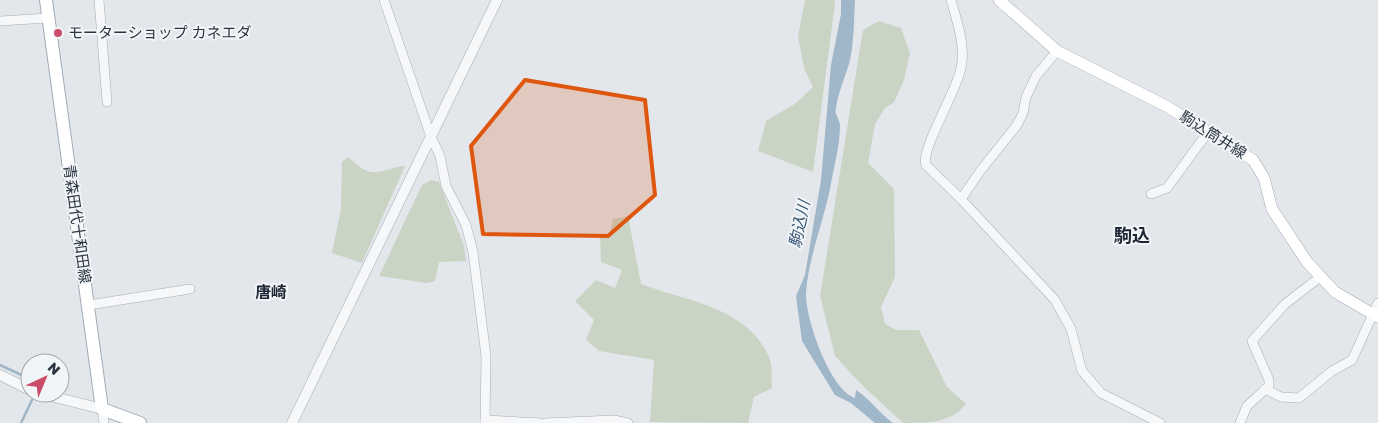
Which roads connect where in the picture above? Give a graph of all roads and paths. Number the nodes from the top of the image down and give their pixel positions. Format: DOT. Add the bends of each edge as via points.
graph roads {
  1 [pos="46,0"];
  2 [pos="99,0"];
  3 [pos="384,0"];
  4 [pos="497,0"];
  5 [pos="951,0"];
  6 [pos="1000,0"];
  7 [pos="48,18"];
  8 [pos="0,21"];
  9 [pos="1058,51"];
  10 [pos="107,102"];
  11 [pos="1208,132"];
  12 [pos="431,137"];
  13 [pos="1151,194"];
  14 [pos="962,198"];
  15 [pos="1320,277"];
  16 [pos="190,289"];
  17 [pos="1378,303"];
  18 [pos="89,304"];
  19 [pos="1375,315"];
  20 [pos="0,375"];
  21 [pos="20,385"];
  22 [pos="1265,389"];
  23 [pos="70,401"];
  24 [pos="102,409"];
  25 [pos="485,422"];
  26 [pos="104,423"];
  27 [pos="140,423"];
  28 [pos="292,423"];
  29 [pos="540,423"];
  30 [pos="546,423"];
  31 [pos="628,423"];
  32 [pos="1160,423"];
  33 [pos="1240,423"];
  1 -- 7 [label="main road, 青森田代十和田線"];
  2 -- 10 [label="street"];
  3 -- 12 [label="street"];
  4 -- 12 [label="street"];
  5 -- 14 [label="street" via="962,66 951,98 926,148 924,160"];
  6 -- 9 [label="main road, 駒込筒井線"];
  7 -- 8 [label="street"];
  7 -- 18 [label="main road, 青森田代十和田線"];
  9 -- 11 [label="main road, 駒込筒井線" via="1110,76"];
  9 -- 14 [label="street" via="1036,76 1017,125"];
  11 -- 13 [label="street" via="1167,188"];
  11 -- 15 [label="main road, 駒込筒井線" via="1260,168 1274,213"];
  12 -- 25 [label="street" via="440,156 446,186 466,224 473,252 486,356"];
  12 -- 28 [label="street"];
  14 -- 32 [label="street" via="1055,300 1071,329 1082,371 1093,386"];
  15 -- 19 [label="main road, 駒込筒井線" via="1335,292"];
  15 -- 22 [label="street" via="1285,304 1252,341 1270,380"];
  16 -- 18 [label="street"];
  17 -- 19 [label="street"];
  18 -- 24 [label="main road, 青森田代十和田線"];
  19 -- 22 [label="street" via="1352,360 1332,371 1299,398 1281,397"];
  20 -- 21 [label="street"];
  22 -- 33 [label="street" via="1247,406"];
  23 -- 24 [label="street"];
  24 -- 26 [label="street"];
  24 -- 27 [label="main road"];
  25 -- 29 [label="street"];
  30 -- 31 [label="street" via="614,420"];
}
